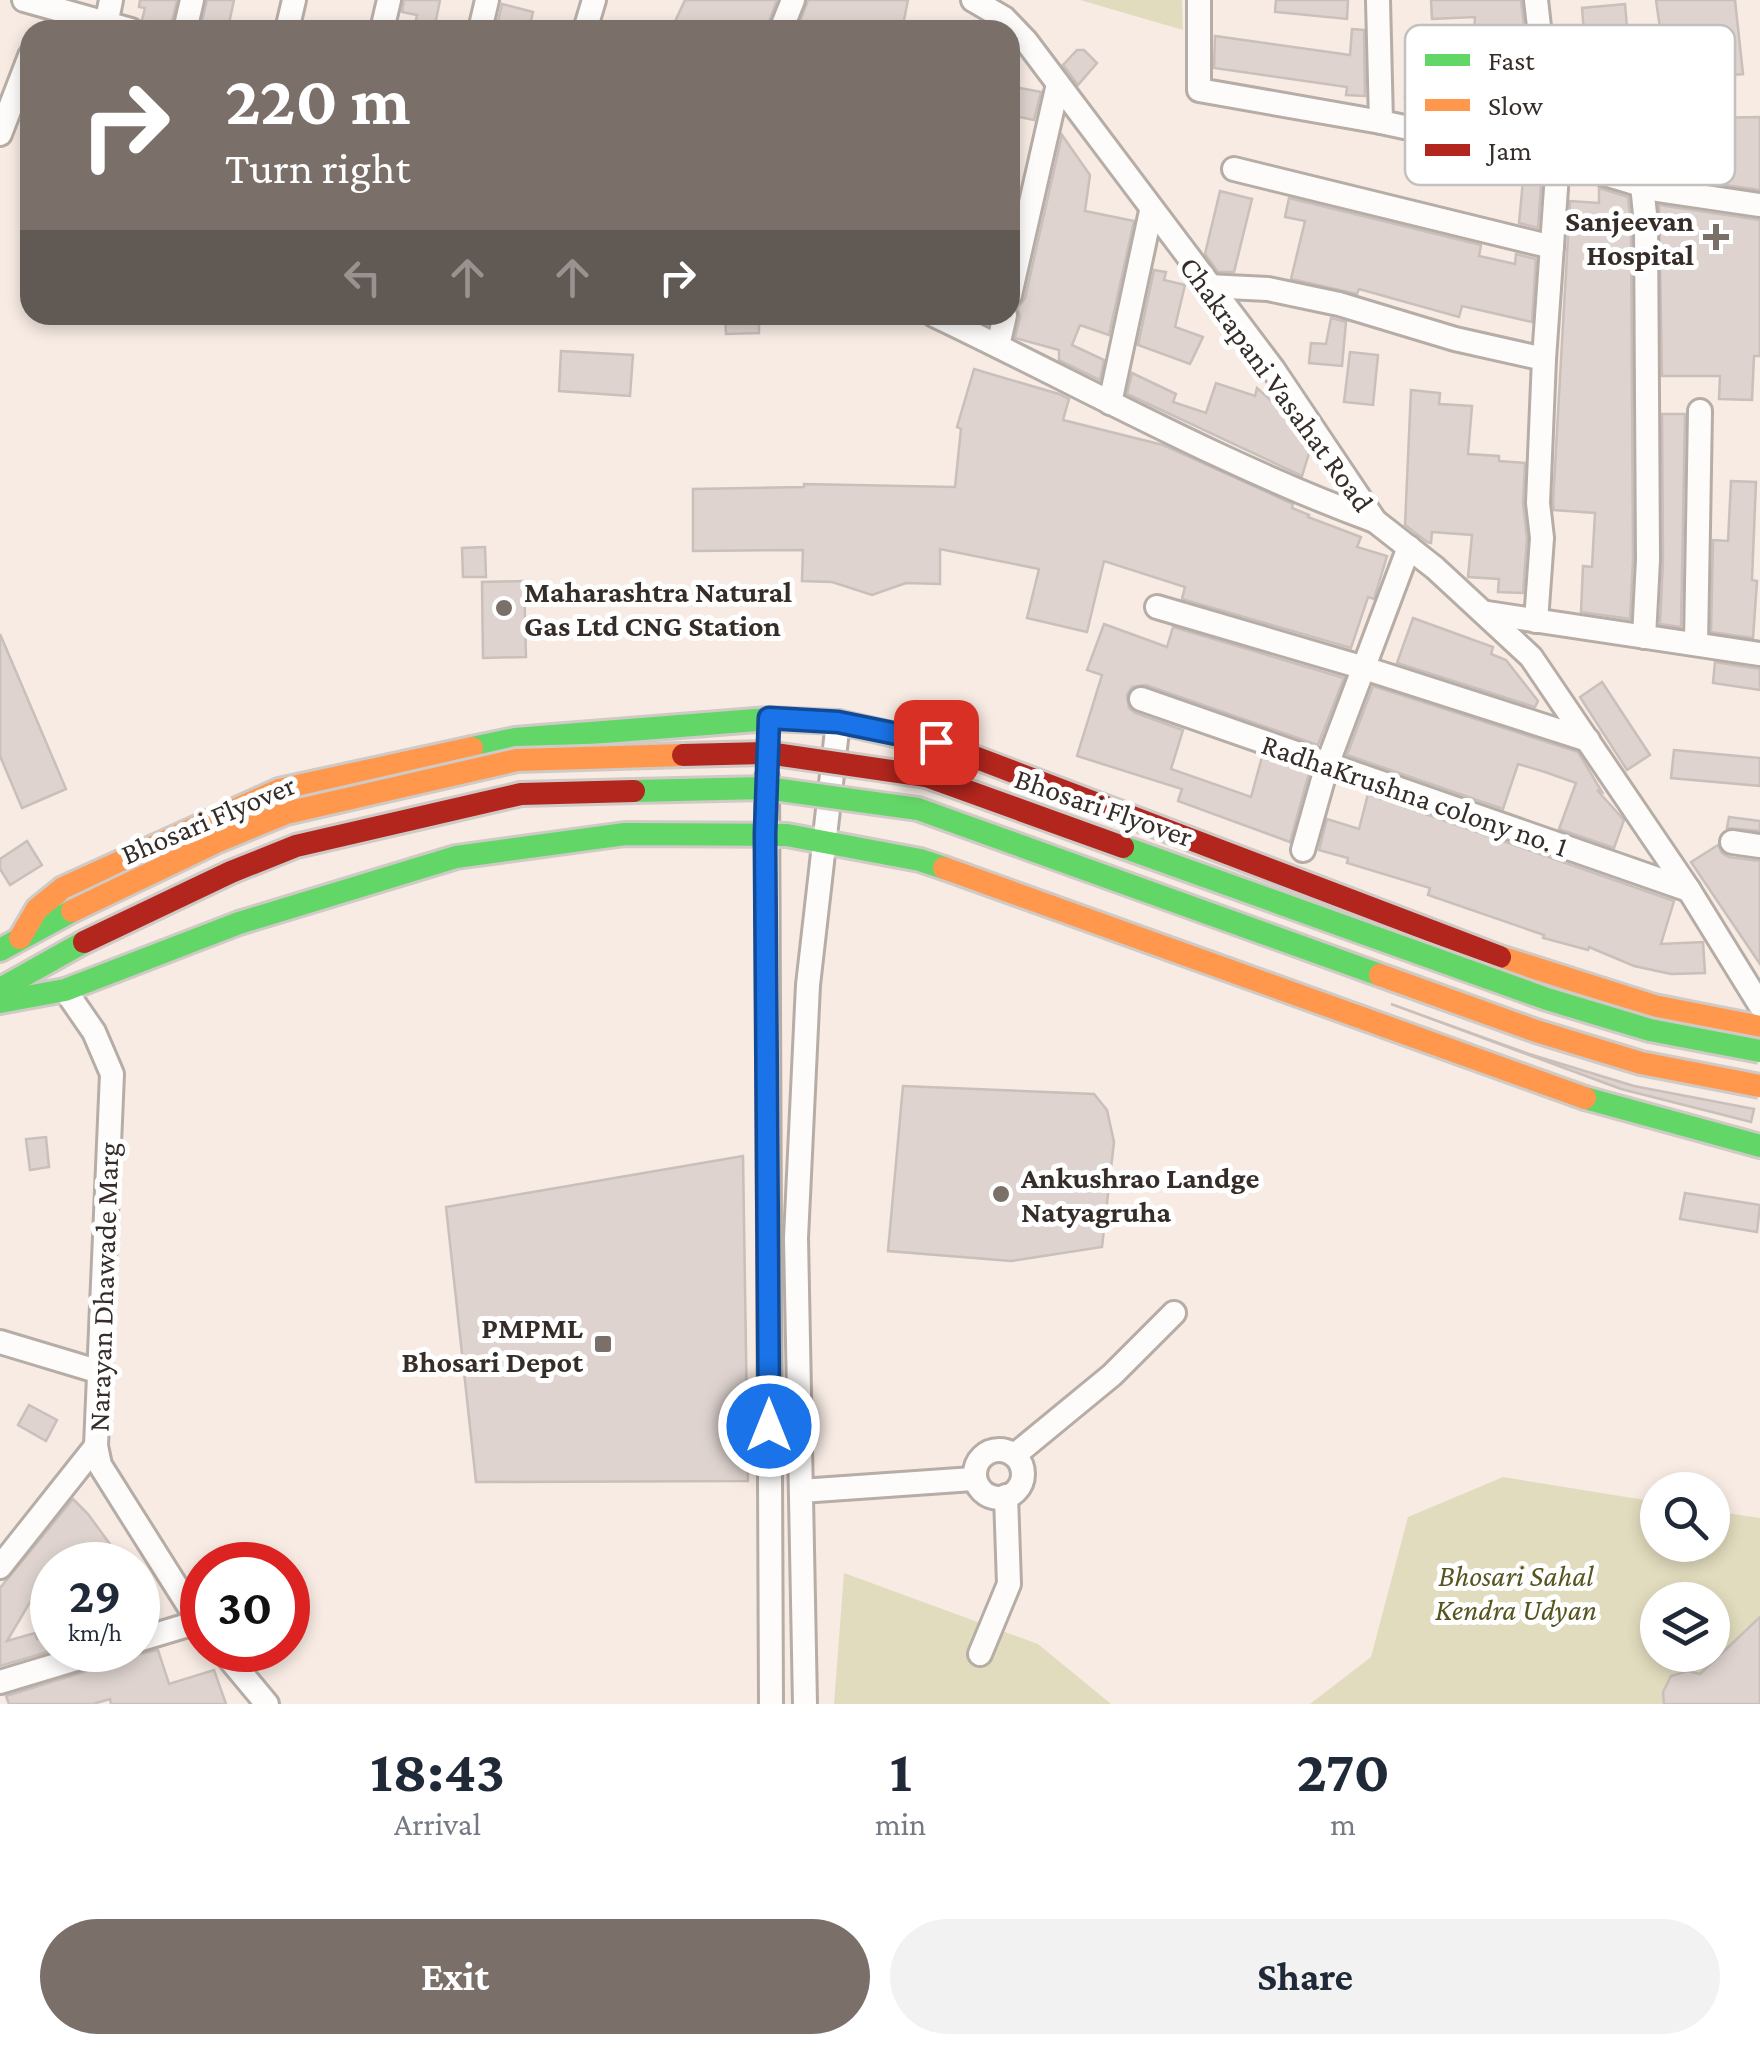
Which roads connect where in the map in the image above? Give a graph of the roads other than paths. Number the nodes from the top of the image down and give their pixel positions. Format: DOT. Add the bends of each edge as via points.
graph roads {
  1 [pos="24,0"];
  2 [pos="973,0"];
  3 [pos="1199,0"];
  4 [pos="1378,0"];
  5 [pos="1536,0"];
  6 [pos="44,19"];
  7 [pos="1006,20"];
  8 [pos="1539,25"];
  9 [pos="1020,38"];
  10 [pos="20,82"];
  11 [pos="1058,84"];
  12 [pos="1381,122"];
  13 [pos="1405,127"];
  14 [pos="0,134"];
  15 [pos="1234,170"];
  16 [pos="1556,185"];
  17 [pos="1642,185"];
  18 [pos="1760,205"];
  19 [pos="1152,211"];
  20 [pos="1552,248"];
  21 [pos="1020,251"];
  22 [pos="1208,286"];
  23 [pos="955,325"];
  24 [pos="1003,325"];
  25 [pos="998,346"];
  26 [pos="1544,359"];
  27 [pos="1110,402"];
  28 [pos="1700,412"];
  29 [pos="1375,521"];
  30 [pos="1409,547"];
  31 [pos="1157,607"];
  32 [pos="1482,612"];
  33 [pos="1536,621"];
  34 [pos="1644,636"];
  35 [pos="1696,644"];
  36 [pos="1760,654"];
  37 [pos="1361,667"];
  38 [pos="1141,699"];
  39 [pos="769,718"];
  40 [pos="838,722"];
  41 [pos="1588,740"];
  42 [pos="1327,765"];
  43 [pos="765,834"];
  44 [pos="826,842"];
  45 [pos="1732,842"];
  46 [pos="1760,846"];
  47 [pos="1303,850"];
  48 [pos="1287,878"];
  49 [pos="1689,890"];
  50 [pos="0,918"];
  51 [pos="10,944"];
  52 [pos="1252,979"];
  53 [pos="0,988"];
  54 [pos="65,990"];
  55 [pos="0,1002"];
  56 [pos="1760,1005"];
  57 [pos="1760,1027"];
  58 [pos="1760,1051"];
  59 [pos="1760,1086"];
  60 [pos="1760,1146"];
  61 [pos="1174,1313"];
  62 [pos="0,1342"];
  63 [pos="100,1372"];
  64 [pos="96,1446"];
  65 [pos="1016,1454"];
  66 [pos="973,1479"];
  67 [pos="801,1491"];
  68 [pos="1006,1496"];
  69 [pos="0,1566"];
  70 [pos="180,1592"];
  71 [pos="980,1654"];
  72 [pos="33,1672"];
  73 [pos="237,1672"];
  74 [pos="0,1682"];
  75 [pos="257,1702"];
  76 [pos="771,1704"];
  77 [pos="805,1704"];
  1 -- 6 [label="street"];
  2 -- 7 [label="street, Chakrapani Vasahat Road"];
  3 -- 12 [label="street" via="1199,90"];
  4 -- 12 [label="street"];
  5 -- 8 [label="street"];
  9 -- 11 [label="street, Chakrapani Vasahat Road"];
  10 -- 14 [label="street"];
  11 -- 19 [label="street, Chakrapani Vasahat Road"];
  11 -- 21 [label="street"];
  12 -- 13 [label="street"];
  15 -- 20 [label="street"];
  16 -- 20 [label="street"];
  17 -- 18 [label="street"];
  17 -- 34 [label="street"];
  19 -- 22 [label="street, Chakrapani Vasahat Road"];
  19 -- 27 [label="street"];
  20 -- 26 [label="street"];
  22 -- 26 [label="street" via="1268,289 1339,304"];
  22 -- 29 [label="street, Chakrapani Vasahat Road"];
  23 -- 25 [label="street"];
  24 -- 25 [label="street"];
  25 -- 27 [label="street"];
  26 -- 33 [label="street"];
  27 -- 29 [label="street" via="1298,493"];
  28 -- 35 [label="street"];
  29 -- 30 [label="street, Chakrapani Vasahat Road"];
  30 -- 32 [label="street, Chakrapani Vasahat Road"];
  30 -- 37 [label="street"];
  31 -- 37 [label="street"];
  32 -- 33 [label="street"];
  32 -- 41 [label="street, Chakrapani Vasahat Road" via="1531,657"];
  33 -- 34 [label="street"];
  34 -- 35 [label="street"];
  35 -- 36 [label="street"];
  37 -- 41 [label="street"];
  37 -- 42 [label="street"];
  38 -- 42 [label="street, RadhaKrushna colony no. 1"];
  39 -- 40 [label="main road"];
  39 -- 43 [label="street"];
  39 -- 51 [label="main road" via="515,739 279,790 63,888 41,902"];
  40 -- 44 [label="street"];
  40 -- 48 [label="main road" via="936,742"];
  41 -- 49 [label="street, Chakrapani Vasahat Road"];
  42 -- 47 [label="street"];
  42 -- 49 [label="street, RadhaKrushna colony no. 1"];
  43 -- 44 [label="main road"];
  43 -- 54 [label="main road" via="624,834 456,857 238,922"];
  43 -- 76 [label="street"];
  44 -- 52 [label="main road" via="920,860"];
  44 -- 67 [label="street" via="811,947 796,1238"];
  45 -- 46 [label="street"];
  48 -- 52 [label="main road"];
  48 -- 57 [label="main road" via="1552,976"];
  49 -- 56 [label="street, Chakrapani Vasahat Road"];
  50 -- 51 [label="street"];
  51 -- 58 [label="main road, Bhosari Flyover, bridge" via="286,813 517,760 768,753 926,776 1548,999 1650,1030"];
  52 -- 60 [label="main road" via="1616,1109"];
  53 -- 59 [label="main road, Bhosari Flyover, bridge" via="84,942 296,846 522,794 766,788 918,810 1536,1031 1642,1063"];
  54 -- 55 [label="main road"];
  54 -- 63 [label="street, Narayan Dhawade Marg" via="112,1074"];
  61 -- 65 [label="street"];
  62 -- 63 [label="street"];
  63 -- 64 [label="street, Narayan Dhawade Marg"];
  64 -- 69 [label="street"];
  64 -- 70 [label="street, Narayan Dhawade Marg" via="100,1465"];
  65 -- 66 [label="street" via="982,1455"];
  65 -- 68 [label="street" via="1023,1472 1017,1492"];
  66 -- 67 [label="street"];
  66 -- 68 [label="street" via="985,1494"];
  67 -- 77 [label="street"];
  68 -- 71 [label="street" via="1008,1584"];
  72 -- 74 [label="street"];
  73 -- 75 [label="street"];
}
